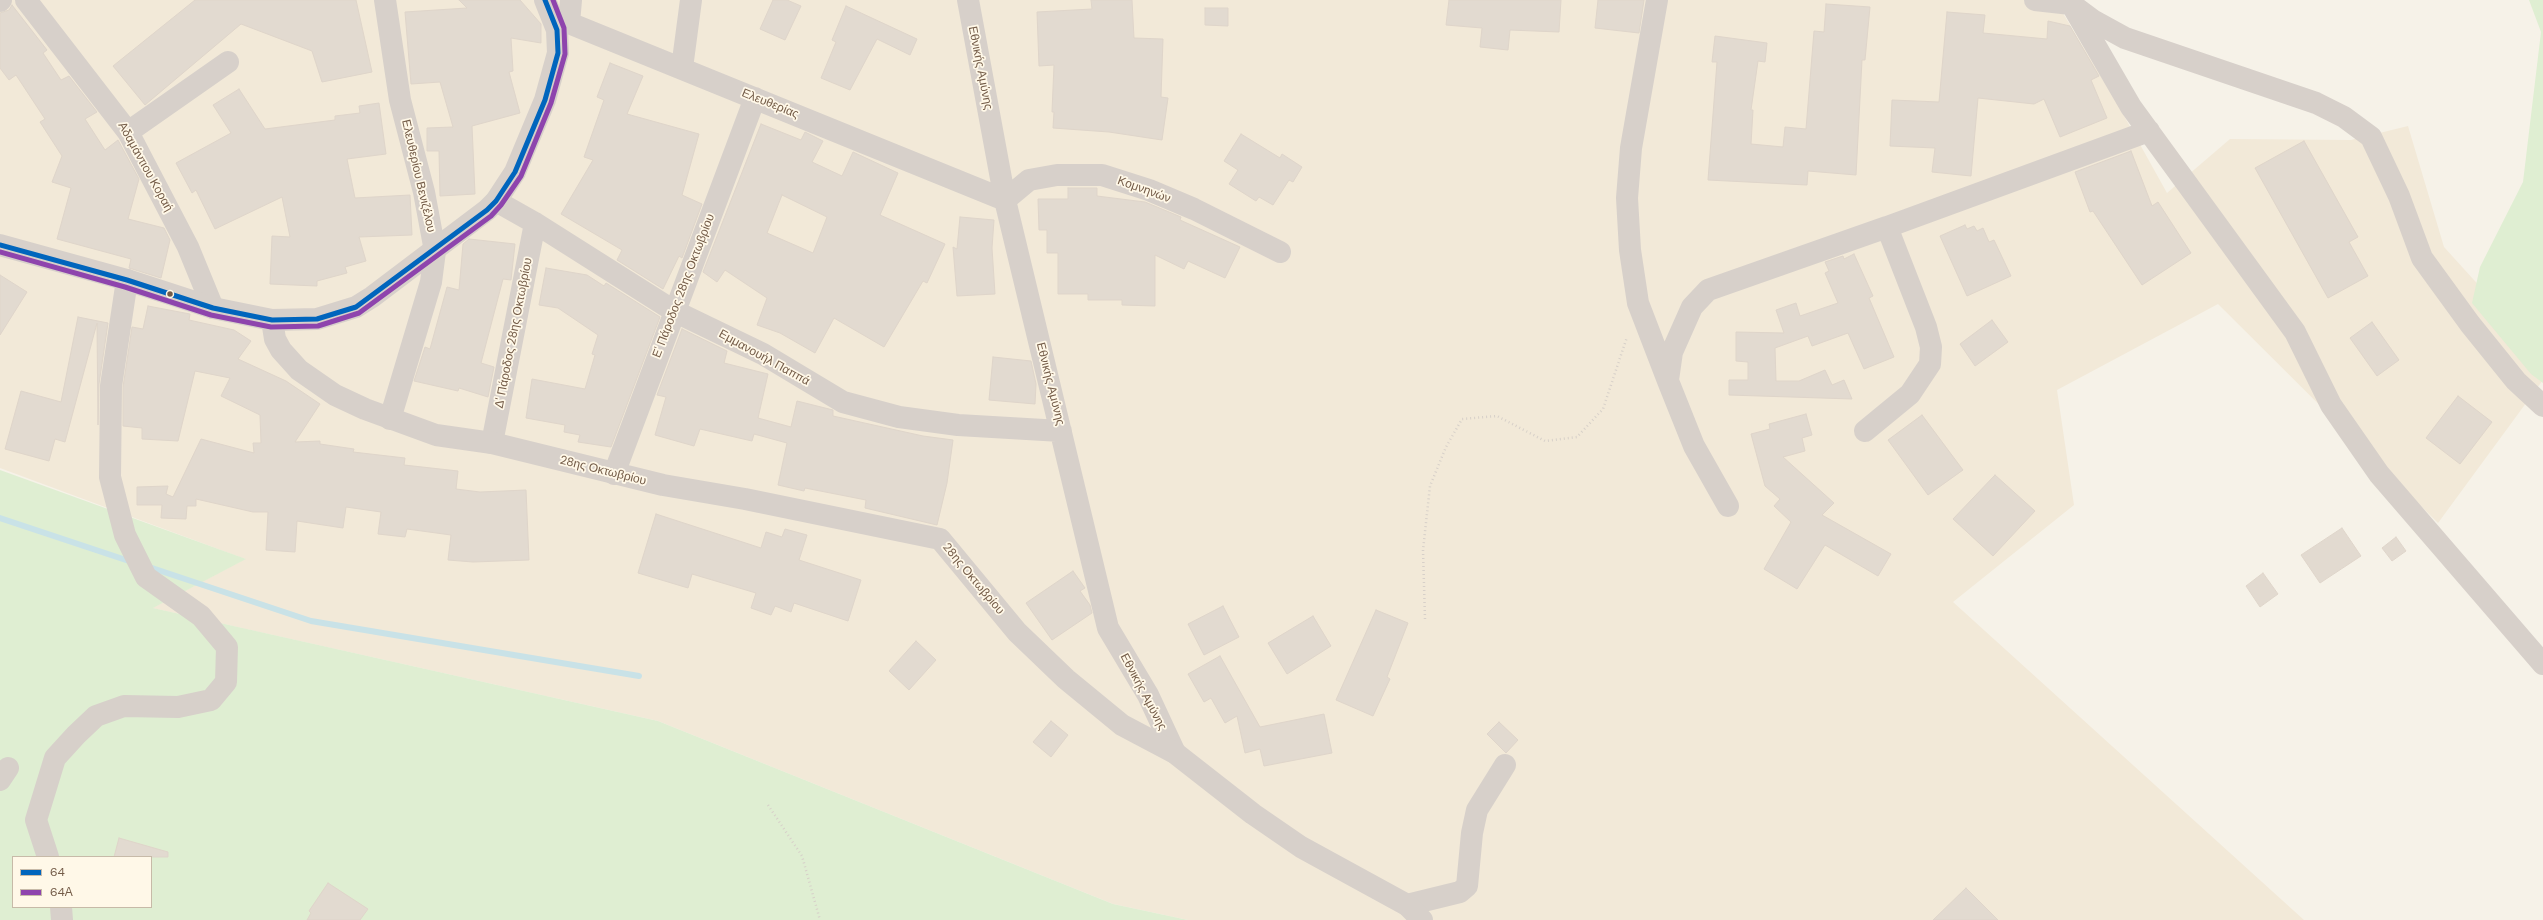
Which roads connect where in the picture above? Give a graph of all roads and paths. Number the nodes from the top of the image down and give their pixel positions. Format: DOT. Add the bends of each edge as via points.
graph roads {
  1 [pos="26,0"];
  2 [pos="385,0"];
  3 [pos="545,0"];
  4 [pos="571,0"];
  5 [pos="691,0"];
  6 [pos="968,0"];
  7 [pos="1657,0"];
  8 [pos="2036,0"];
  9 [pos="2070,2"];
  10 [pos="562,22"];
  11 [pos="228,62"];
  12 [pos="682,68"];
  13 [pos="755,98"];
  14 [pos="2149,131"];
  15 [pos="128,132"];
  16 [pos="1005,200"];
  17 [pos="496,201"];
  18 [pos="536,223"];
  19 [pos="1887,227"];
  20 [pos="0,245"];
  21 [pos="435,251"];
  22 [pos="1280,252"];
  23 [pos="127,280"];
  24 [pos="1638,303"];
  25 [pos="213,308"];
  26 [pos="674,311"];
  27 [pos="272,320"];
  28 [pos="1668,382"];
  29 [pos="2543,406"];
  30 [pos="390,419"];
  31 [pos="1061,431"];
  32 [pos="1865,431"];
  33 [pos="492,443"];
  34 [pos="614,474"];
  35 [pos="1728,506"];
  36 [pos="1424,619"];
  37 [pos="2543,664"];
  38 [pos="1175,753"];
  39 [pos="1505,765"];
  40 [pos="768,805"];
  41 [pos="48,856"];
  42 [pos="61,908"];
  43 [pos="1415,912"];
  44 [pos="62,920"];
  45 [pos="820,920"];
  1 -- 15 [label="street, Αδαμάντιου Κοραή"];
  2 -- 21 [label="street, Ελευθερίου Βενιζέλου" via="400,100 424,192"];
  3 -- 10 [label="street"];
  4 -- 10 [label="street"];
  5 -- 12 [label="street"];
  6 -- 16 [label="street, Εθνικής Αμύνης"];
  7 -- 24 [label="street" via="1631,148 1627,198 1630,250"];
  8 -- 9 [label="street"];
  9 -- 14 [label="street" via="2131,107"];
  9 -- 29 [label="street" via="2094,21 2125,38 2316,103 2344,117 2371,137 2399,196 2422,258 2516,382"];
  10 -- 12 [label="street, Ελευθερίας"];
  10 -- 17 [label="street" via="558,53 545,100 527,148"];
  11 -- 15 [label="street"];
  12 -- 13 [label="street, Ελευθερίας"];
  13 -- 16 [label="street, Ελευθερίας"];
  13 -- 26 [label="street, Ε' Πάροδος 28ης Οκτωβρίου"];
  14 -- 19 [label="street"];
  14 -- 37 [label="street" via="2295,332 2331,405 2379,474"];
  15 -- 25 [label="street, Αδαμάντιου Κοραή" via="188,247"];
  16 -- 22 [label="street, Κομνηνών" via="1029,180 1057,175 1102,175 1149,190 1194,209"];
  16 -- 31 [label="street, Εθνικής Αμύνης"];
  17 -- 18 [label="street, Εμμανουήλ Παππά"];
  17 -- 21 [label="street"];
  18 -- 26 [label="street, Εμμανουήλ Παππά"];
  18 -- 33 [label="street, Δ' Πάροδος 28ης Οκτωβρίου"];
  19 -- 28 [label="street" via="1708,290 1692,307 1672,352"];
  19 -- 32 [label="street" via="1926,327 1931,347 1930,364 1910,394"];
  20 -- 23 [label="street"];
  21 -- 27 [label="street" via="372,298 345,312 317,319"];
  21 -- 30 [label="street, Ελευθερίου Βενιζέλου" via="431,282"];
  23 -- 25 [label="street"];
  23 -- 41 [label="street" via="111,386 110,478 124,535 146,577 201,616 227,647 226,682 211,700 178,707 124,706 96,716 76,735 55,758 36,820"];
  24 -- 28 [label="street"];
  24 -- 36 [label="path" via="1603,409 1577,437 1545,442 1496,416 1462,418 1446,447 1430,486 1423,550"];
  25 -- 27 [label="street"];
  26 -- 31 [label="street, Εμμανουήλ Παππά" via="763,354 843,402 899,417 958,425"];
  26 -- 34 [label="street, Ε' Πάροδος 28ης Οκτωβρίου"];
  27 -- 30 [label="street, 28ης Οκτωβρίου" via="278,345 299,370 335,394"];
  28 -- 35 [label="street" via="1694,446"];
  30 -- 33 [label="street, 28ης Οκτωβρίου" via="436,435"];
  31 -- 38 [label="street, Εθνικής Αμύνης" via="1108,628 1148,695"];
  33 -- 34 [label="street, 28ης Οκτωβρίου"];
  34 -- 38 [label="street, 28ης Οκτωβρίου" via="940,539 1017,632 1066,679 1122,725"];
  38 -- 43 [label="street, 28ης Οκτωβρίου" via="1253,814 1301,847"];
  39 -- 43 [label="street" via="1477,810 1467,886 1460,892"];
  40 -- 45 [label="path" via="802,856"];
  42 -- 44 [label="street"];
}
